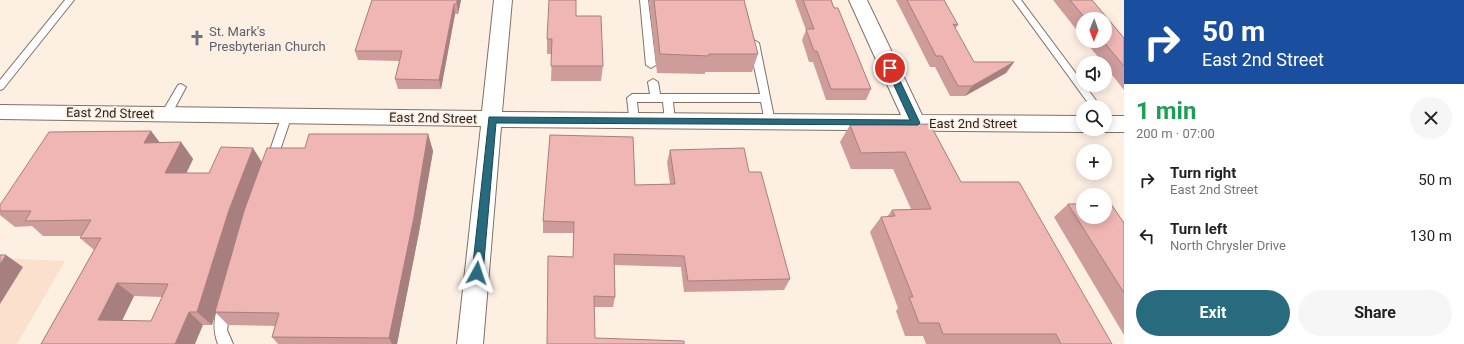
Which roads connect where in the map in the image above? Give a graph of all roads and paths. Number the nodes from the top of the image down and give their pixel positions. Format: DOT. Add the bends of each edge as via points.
graph roads {
  1 [pos="70,0"];
  2 [pos="503,0"];
  3 [pos="644,0"];
  4 [pos="858,0"];
  5 [pos="1017,0"];
  6 [pos="751,34"];
  7 [pos="651,65"];
  8 [pos="653,82"];
  9 [pos="0,87"];
  10 [pos="181,87"];
  11 [pos="655,98"];
  12 [pos="668,98"];
  13 [pos="766,98"];
  14 [pos="1091,100"];
  15 [pos="1,114"];
  16 [pos="166,114"];
  17 [pos="287,115"];
  18 [pos="492,119"];
  19 [pos="634,121"];
  20 [pos="670,121"];
  21 [pos="770,122"];
  22 [pos="915,123"];
  23 [pos="1076,124"];
  24 [pos="266,174"];
  25 [pos="228,293"];
  26 [pos="226,344"];
  27 [pos="470,344"];
  1 -- 9 [label="lane"];
  2 -- 18 [label="street"];
  3 -- 7 [label="lane"];
  4 -- 22 [label="street"];
  5 -- 14 [label="lane"];
  6 -- 13 [label="lane"];
  8 -- 11 [label="lane"];
  10 -- 16 [label="lane"];
  11 -- 12 [label="lane"];
  11 -- 19 [label="lane" via="632,98"];
  12 -- 13 [label="lane"];
  12 -- 20 [label="lane"];
  13 -- 21 [label="lane"];
  15 -- 16 [label="street, East 2nd Street"];
  16 -- 17 [label="street, East 2nd Street"];
  17 -- 18 [label="street, East 2nd Street"];
  17 -- 24 [label="lane"];
  18 -- 19 [label="street, East 2nd Street"];
  18 -- 27 [label="street"];
  19 -- 20 [label="street, East 2nd Street"];
  20 -- 21 [label="street, East 2nd Street"];
  21 -- 22 [label="street, East 2nd Street"];
  22 -- 23 [label="street, East 2nd Street"];
  25 -- 26 [label="lane" via="220,322 220,338"];
}
